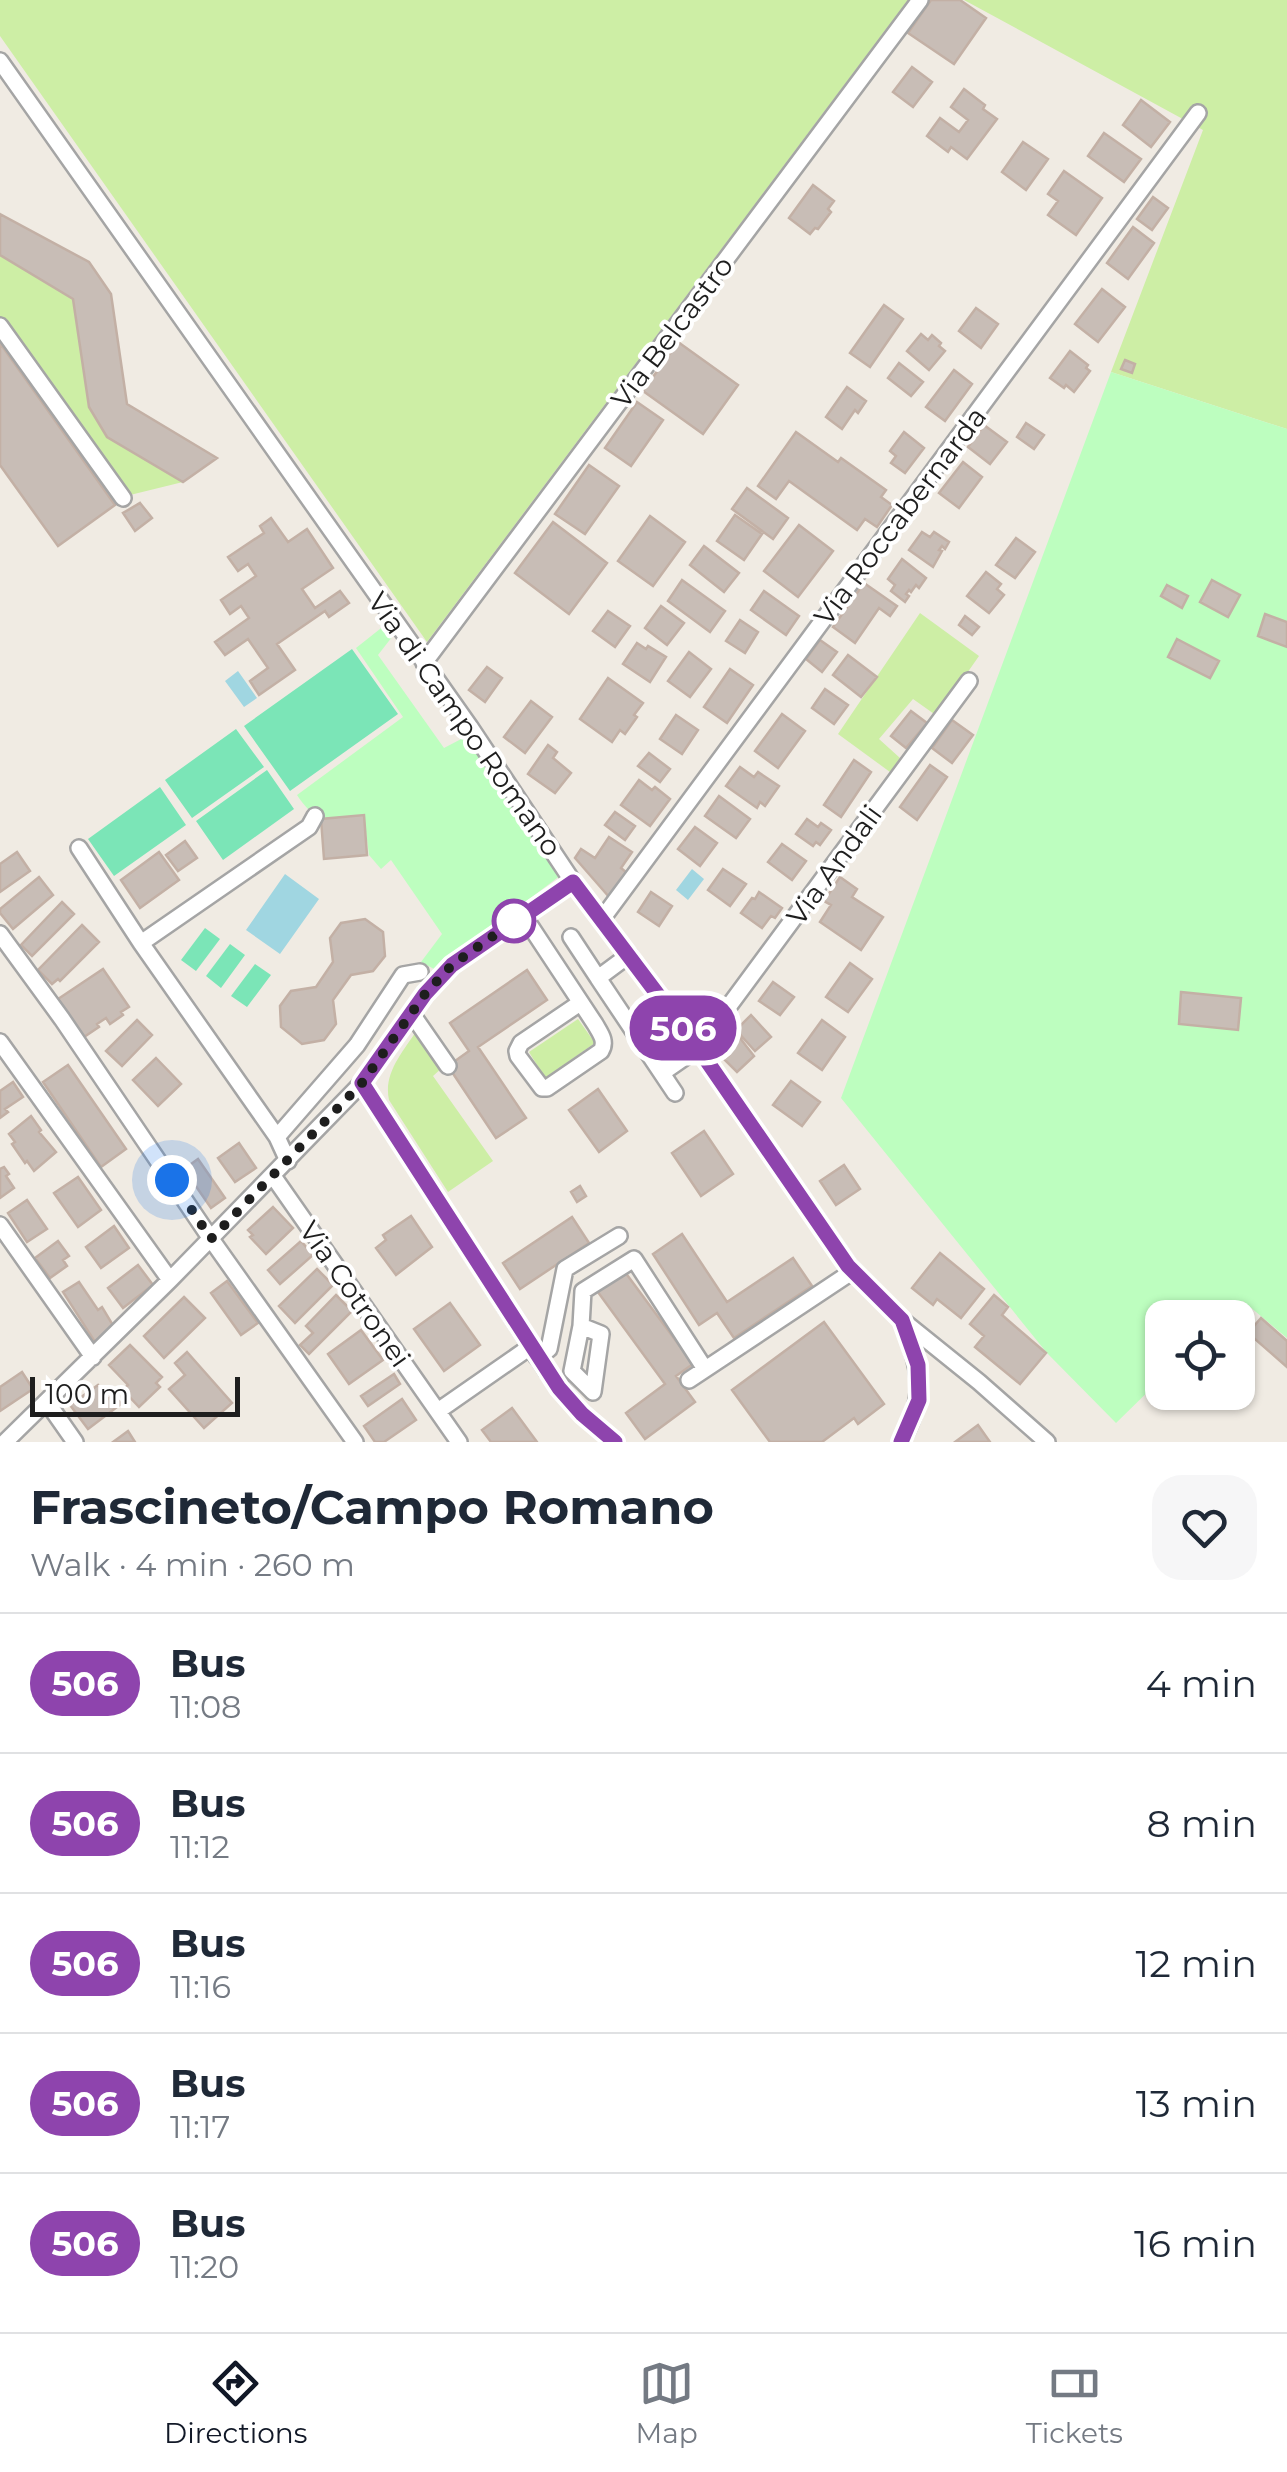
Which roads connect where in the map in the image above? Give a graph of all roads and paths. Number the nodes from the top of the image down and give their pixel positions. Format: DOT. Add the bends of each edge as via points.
graph roads {
  1 [pos="920,0"];
  2 [pos="0,60"];
  3 [pos="1198,113"];
  4 [pos="0,326"];
  5 [pos="123,498"];
  6 [pos="424,663"];
  7 [pos="969,681"];
  8 [pos="316,816"];
  9 [pos="79,848"];
  10 [pos="573,882"];
  11 [pos="523,915"];
  12 [pos="602,919"];
  13 [pos="0,934"];
  14 [pos="571,937"];
  15 [pos="141,943"];
  16 [pos="629,955"];
  17 [pos="420,972"];
  18 [pos="598,978"];
  19 [pos="580,1003"];
  20 [pos="412,1014"];
  21 [pos="0,1042"];
  22 [pos="698,1048"];
  23 [pos="448,1066"];
  24 [pos="662,1073"];
  25 [pos="362,1083"];
  26 [pos="675,1093"];
  27 [pos="277,1137"];
  28 [pos="288,1161"];
  29 [pos="273,1176"];
  30 [pos="0,1225"];
  31 [pos="619,1236"];
  32 [pos="211,1239"];
  33 [pos="853,1271"];
  34 [pos="170,1280"];
  35 [pos="563,1281"];
  36 [pos="584,1291"];
  37 [pos="902,1320"];
  38 [pos="581,1326"];
  39 [pos="534,1352"];
  40 [pos="93,1357"];
  41 [pos="705,1369"];
  42 [pos="572,1371"];
  43 [pos="688,1380"];
  44 [pos="559,1388"];
  45 [pos="47,1402"];
  46 [pos="438,1411"];
  47 [pos="5,1442"];
  48 [pos="75,1442"];
  49 [pos="355,1442"];
  50 [pos="459,1442"];
  51 [pos="615,1442"];
  52 [pos="901,1442"];
  53 [pos="1046,1442"];
  1 -- 6 [label="street, Via Belcastro"];
  2 -- 6 [label="street, Via di Campo Romano"];
  3 -- 12 [label="street, Via Roccabernarda"];
  4 -- 5 [label="street"];
  6 -- 10 [label="street, Via di Campo Romano"];
  7 -- 22 [label="street, Via Andali"];
  8 -- 15 [label="street"];
  9 -- 15 [label="street"];
  10 -- 11 [label="street"];
  10 -- 12 [label="street, Via di Campo Romano"];
  11 -- 19 [label="street"];
  11 -- 20 [label="street" via="452,965"];
  12 -- 16 [label="street, Via di Campo Romano"];
  13 -- 32 [label="street"];
  14 -- 18 [label="street"];
  15 -- 27 [label="street"];
  16 -- 18 [label="street"];
  16 -- 22 [label="street, Via di Campo Romano"];
  17 -- 27 [label="street" via="403,975 357,1045"];
  18 -- 24 [label="street"];
  19 -- 19 [label="street" via="604,1045 542,1088 517,1051"];
  20 -- 23 [label="street"];
  20 -- 25 [label="street"];
  21 -- 34 [label="street"];
  22 -- 24 [label="street, Via Andali"];
  22 -- 33 [label="street, Via di Campo Romano"];
  24 -- 26 [label="street"];
  25 -- 28 [label="street"];
  25 -- 39 [label="street"];
  27 -- 28 [label="street"];
  28 -- 29 [label="street"];
  29 -- 32 [label="street"];
  29 -- 46 [label="street, Via Cotronei"];
  30 -- 40 [label="street"];
  31 -- 35 [label="street" via="565,1269"];
  32 -- 34 [label="street"];
  32 -- 49 [label="street"];
  33 -- 37 [label="street, Via di Campo Romano"];
  33 -- 41 [label="street"];
  34 -- 40 [label="street"];
  35 -- 36 [label="street"];
  35 -- 39 [label="street" via="549,1349"];
  36 -- 38 [label="street"];
  36 -- 41 [label="street" via="634,1259"];
  37 -- 52 [label="street" via="918,1365 919,1400"];
  37 -- 53 [label="street, Via di Campo Romano"];
  38 -- 42 [label="street"];
  38 -- 42 [label="street" via="602,1334 593,1392"];
  39 -- 44 [label="street"];
  39 -- 46 [label="street"];
  40 -- 45 [label="street"];
  41 -- 43 [label="street"];
  42 -- 44 [label="street"];
  44 -- 51 [label="street"];
  45 -- 47 [label="street"];
  45 -- 48 [label="street"];
  46 -- 50 [label="street, Via Cotronei"];
}
